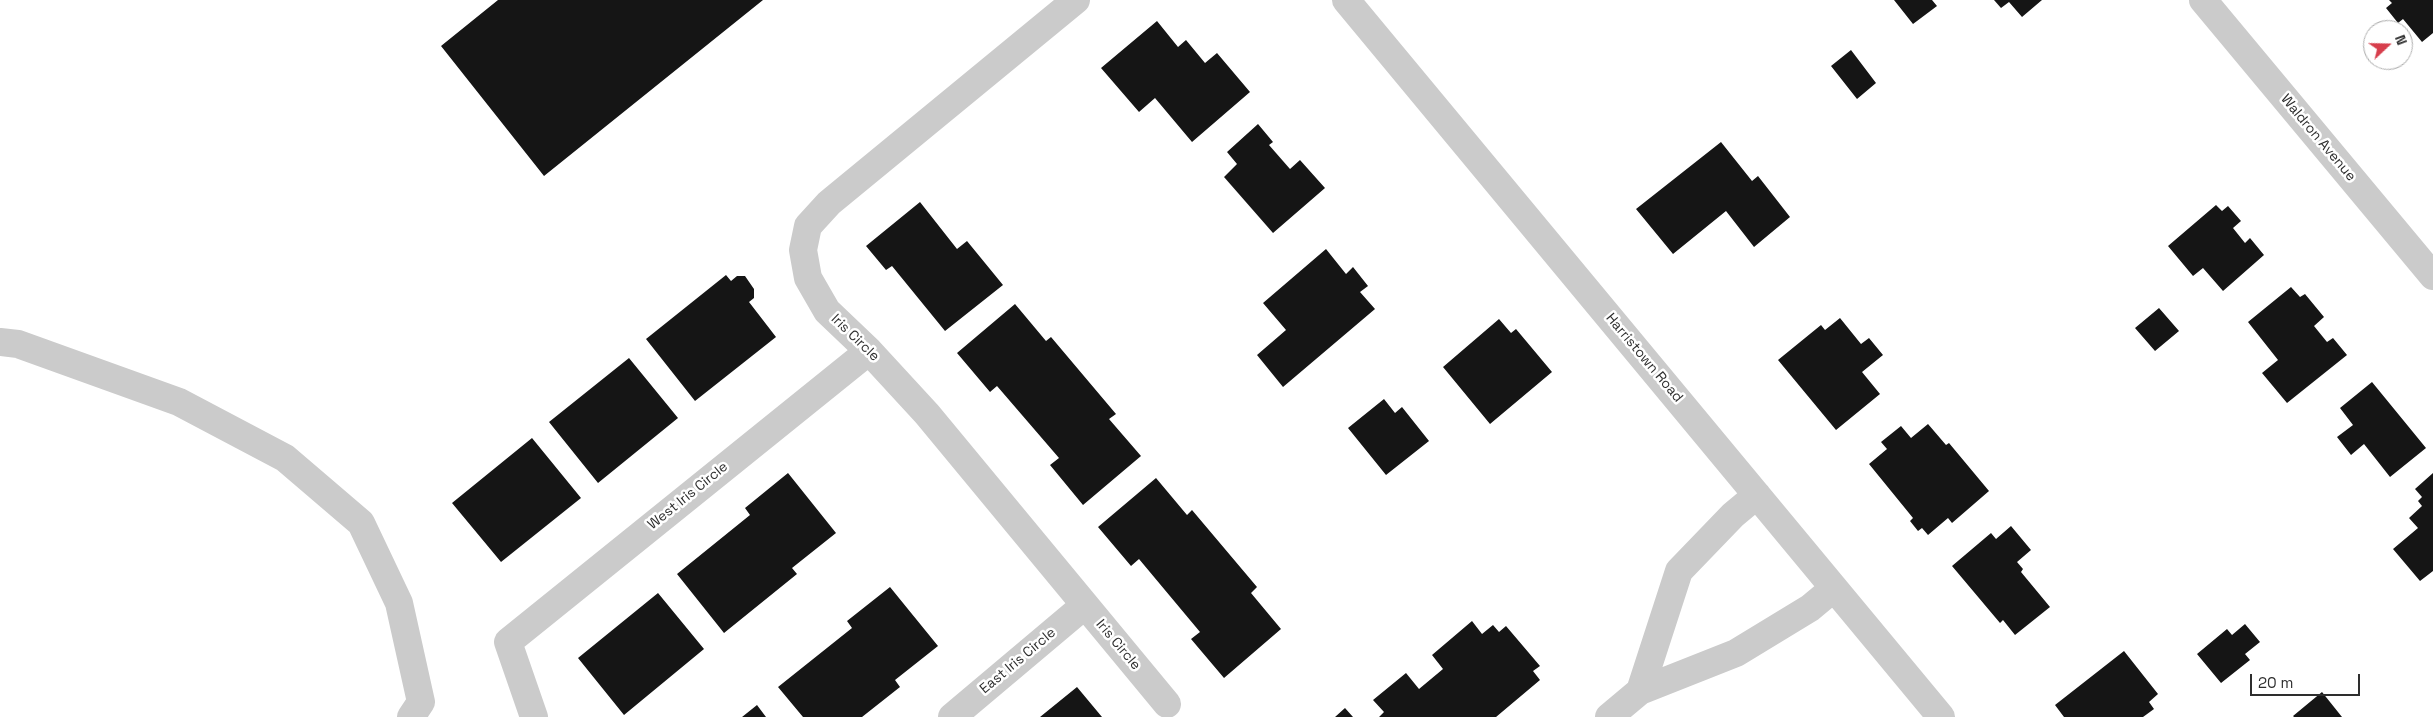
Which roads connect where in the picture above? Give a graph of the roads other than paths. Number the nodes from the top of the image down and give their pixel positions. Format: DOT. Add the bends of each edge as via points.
graph roads {
  1 [pos="1076,0"];
  2 [pos="1346,0"];
  3 [pos="2203,0"];
  4 [pos="2433,276"];
  5 [pos="0,342"];
  6 [pos="869,351"];
  7 [pos="1757,495"];
  8 [pos="1834,588"];
  9 [pos="1085,605"];
  10 [pos="1640,691"];
  11 [pos="1166,704"];
  12 [pos="411,717"];
  13 [pos="534,717"];
  14 [pos="952,717"];
  15 [pos="1608,717"];
  16 [pos="1941,717"];
  1 -- 6 [label="street, Iris Circle" via="829,203 808,226 803,250 808,278 827,311"];
  2 -- 7 [label="street, Harristown Road"];
  3 -- 4 [label="street, Waldron Avenue"];
  5 -- 12 [label="street" via="18,344 180,402 285,458 361,523 399,603 421,702"];
  6 -- 9 [label="street, Iris Circle" via="927,414"];
  6 -- 13 [label="street, West Iris Circle" via="508,642"];
  7 -- 8 [label="street, Harristown Road"];
  7 -- 10 [label="street" via="1679,571"];
  8 -- 10 [label="street" via="1810,608 1736,652"];
  8 -- 16 [label="street, Harristown Road"];
  9 -- 11 [label="street, Iris Circle"];
  9 -- 14 [label="street, East Iris Circle"];
  10 -- 15 [label="street"];
}
